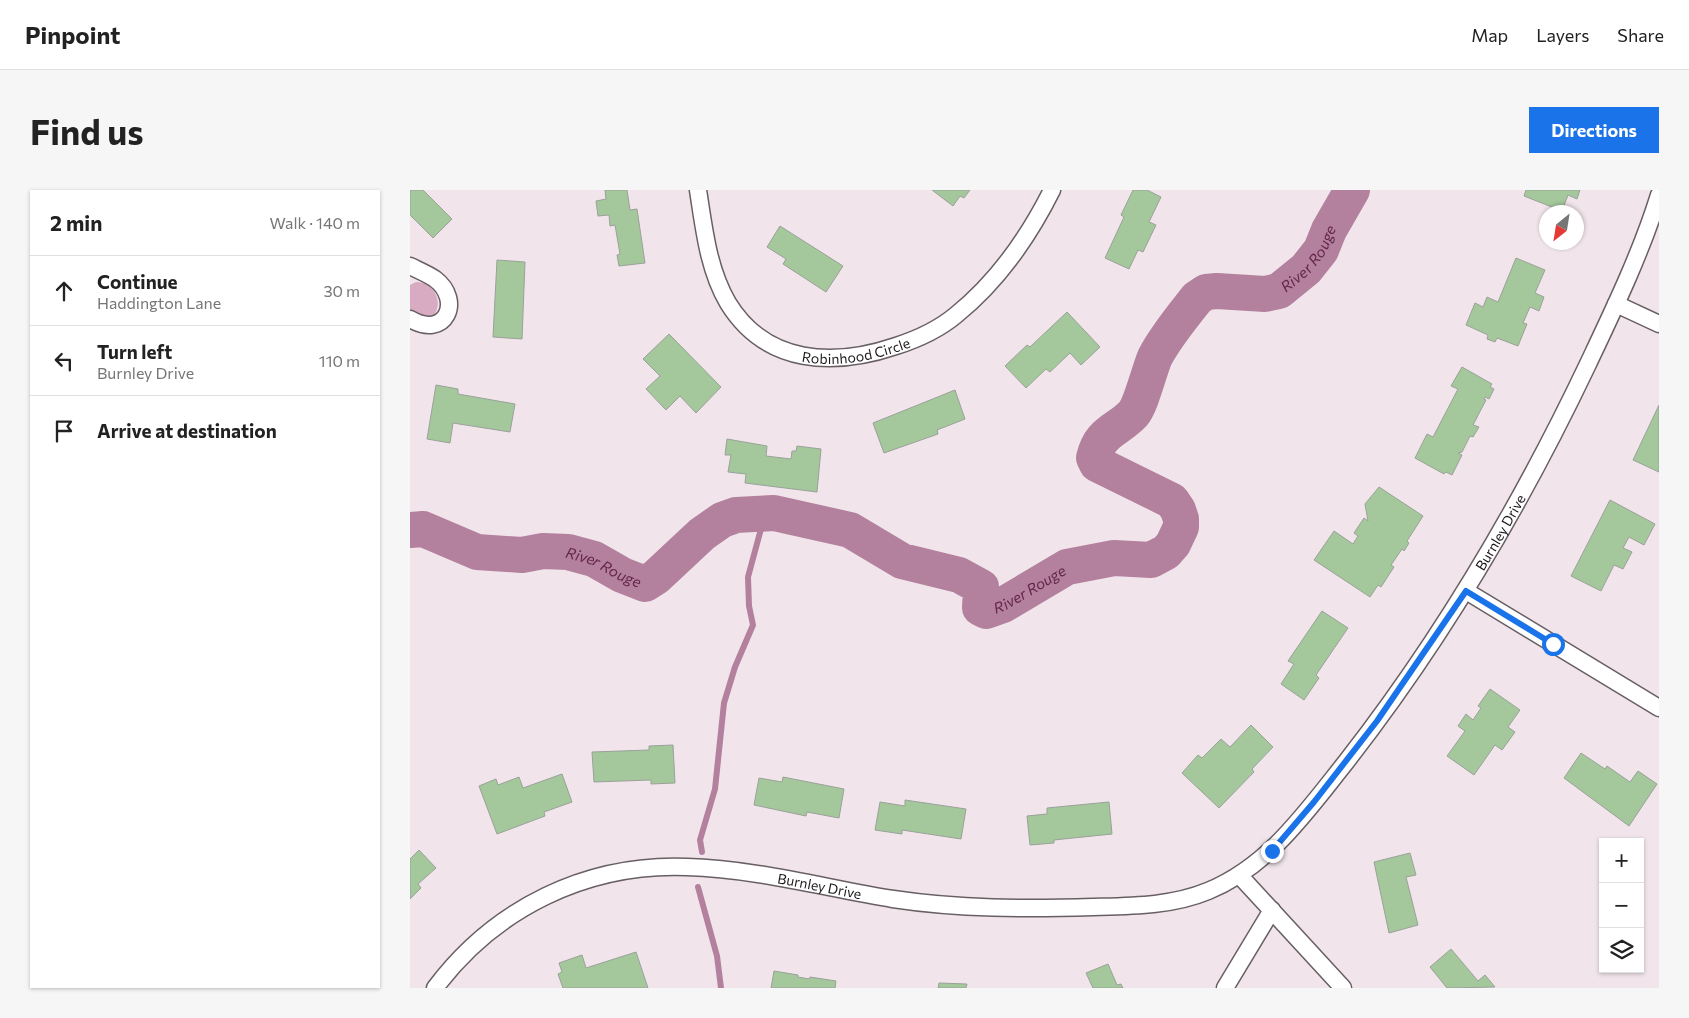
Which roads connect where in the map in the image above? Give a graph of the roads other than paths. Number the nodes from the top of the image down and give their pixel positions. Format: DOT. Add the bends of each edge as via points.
graph roads {
  1 [pos="698,190"];
  2 [pos="1052,190"];
  3 [pos="1659,195"];
  4 [pos="410,266"];
  5 [pos="1616,304"];
  6 [pos="410,320"];
  7 [pos="1659,324"];
  8 [pos="1466,591"];
  9 [pos="1659,708"];
  10 [pos="1240,876"];
  11 [pos="1272,910"];
  12 [pos="435,988"];
  13 [pos="1225,988"];
  14 [pos="1343,988"];
  1 -- 2 [label="street, Robinhood Circle" via="711,262 728,303 741,321 755,335 784,351 819,359 837,359 862,356 911,341 936,330 955,316 998,275 1029,232"];
  3 -- 5 [label="street, Burnley Drive"];
  4 -- 6 [label="street" via="435,279 447,296 449,306 443,322 435,325 417,324"];
  5 -- 7 [label="street"];
  5 -- 8 [label="street, Burnley Drive" via="1536,466"];
  8 -- 9 [label="street"];
  8 -- 10 [label="street, Burnley Drive" via="1377,721 1314,802 1272,851"];
  10 -- 11 [label="street"];
  10 -- 12 [label="street, Burnley Drive" via="1205,893 1173,902 1008,908 894,899 729,870 684,866 646,868 573,885 512,914 473,945"];
  11 -- 13 [label="street"];
  11 -- 14 [label="street"];
}
